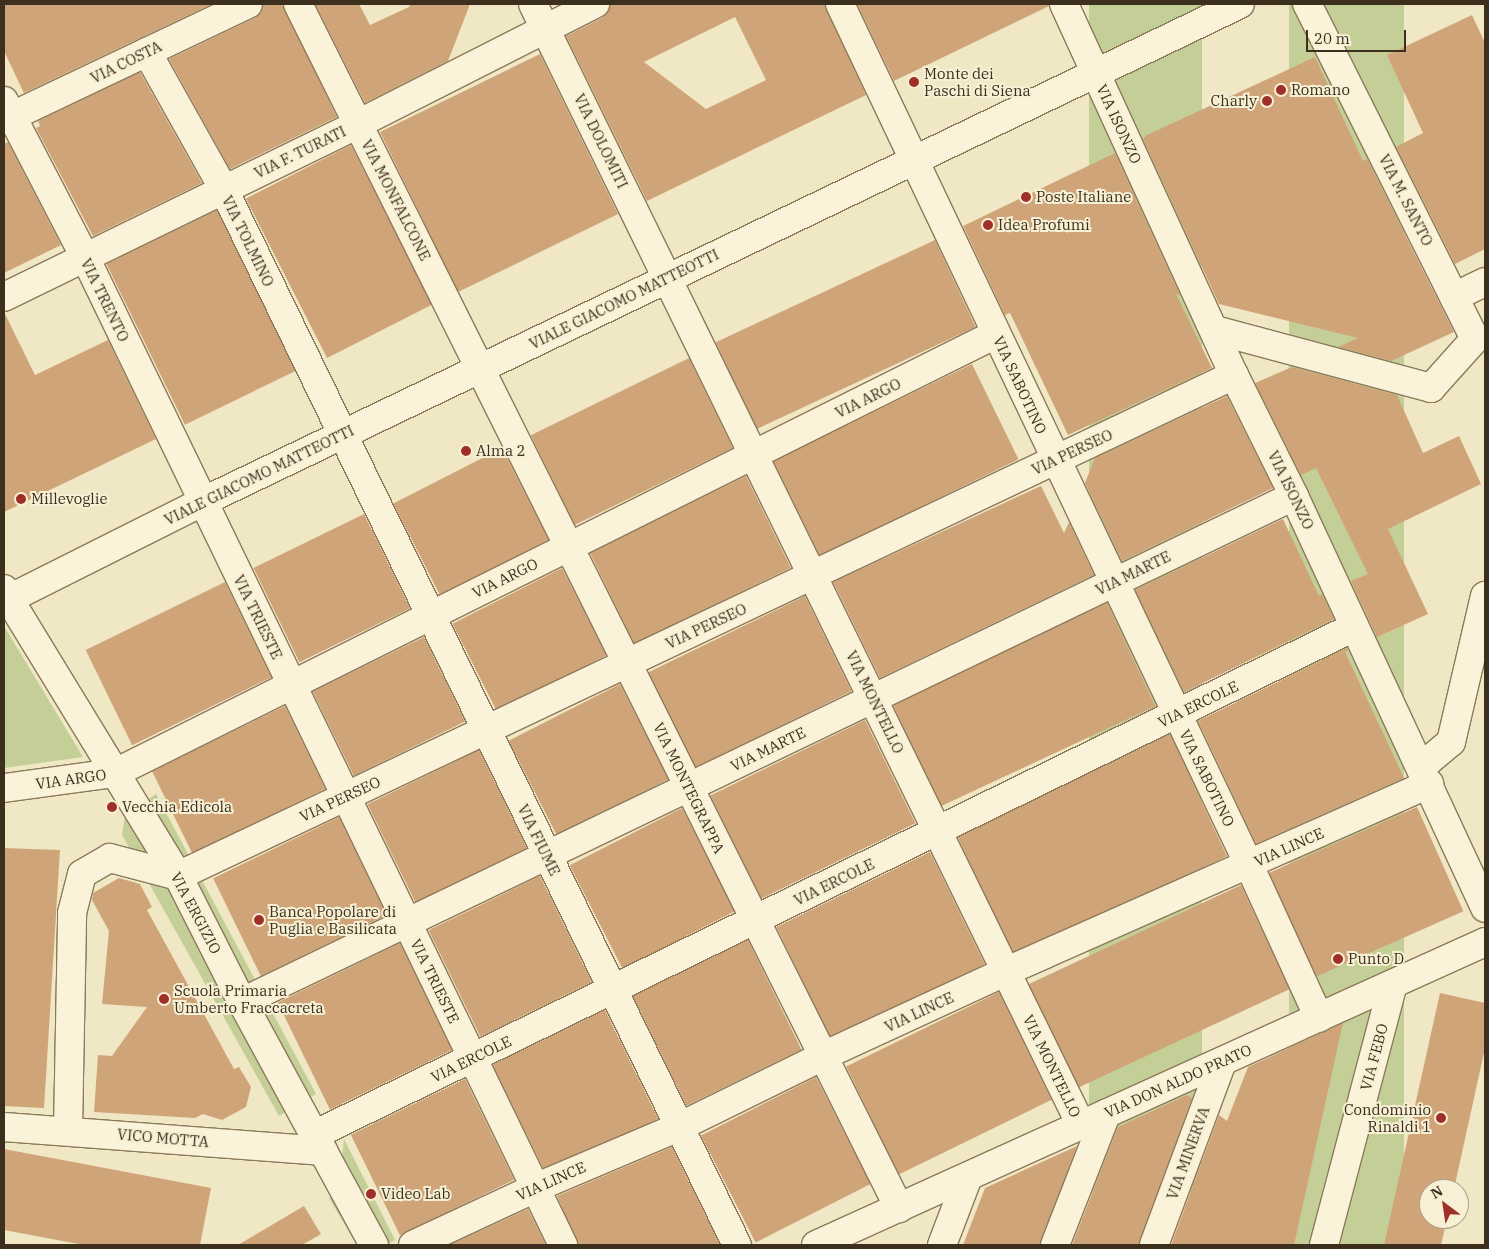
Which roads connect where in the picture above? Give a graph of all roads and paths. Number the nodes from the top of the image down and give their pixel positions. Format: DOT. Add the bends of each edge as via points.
graph roads {
  1 [pos="248,4"];
  2 [pos="298,4"];
  3 [pos="534,4"];
  4 [pos="596,4"];
  5 [pos="840,4"];
  6 [pos="1064,4"];
  7 [pos="1240,4"];
  8 [pos="1307,4"];
  9 [pos="546,28"];
  10 [pos="147,52"];
  11 [pos="1096,73"];
  12 [pos="6,113"];
  13 [pos="358,124"];
  14 [pos="914,160"];
  15 [pos="224,190"];
  16 [pos="85,258"];
  17 [pos="669,278"];
  18 [pos="1485,282"];
  19 [pos="1454,296"];
  20 [pos="4,297"];
  21 [pos="1215,330"];
  22 [pos="996,334"];
  23 [pos="480,368"];
  24 [pos="1234,375"];
  25 [pos="342,435"];
  26 [pos="755,455"];
  27 [pos="1055,460"];
  28 [pos="1294,496"];
  29 [pos="202,502"];
  30 [pos="569,547"];
  31 [pos="813,574"];
  32 [pos="1114,583"];
  33 [pos="6,594"];
  34 [pos="1485,596"];
  35 [pos="430,616"];
  36 [pos="1354,627"];
  37 [pos="627,663"];
  38 [pos="291,684"];
  39 [pos="874,698"];
  40 [pos="1176,715"];
  41 [pos="486,730"];
  42 [pos="115,773"];
  43 [pos="1425,776"];
  44 [pos="689,787"];
  45 [pos="4,788"];
  46 [pos="346,797"];
  47 [pos="938,831"];
  48 [pos="547,855"];
  49 [pos="1249,865"];
  50 [pos="178,876"];
  51 [pos="1485,908"];
  52 [pos="755,920"];
  53 [pos="407,923"];
  54 [pos="1485,942"];
  55 [pos="1007,971"];
  56 [pos="1393,984"];
  57 [pos="613,990"];
  58 [pos="242,1002"];
  59 [pos="1319,1018"];
  60 [pos="823,1056"];
  61 [pos="473,1058"];
  62 [pos="1222,1062"];
  63 [pos="1106,1114"];
  64 [pos="1081,1125"];
  65 [pos="4,1127"];
  66 [pos="679,1127"];
  67 [pos="68,1130"];
  68 [pos="319,1143"];
  69 [pos="968,1177"];
  70 [pos="535,1188"];
  71 [pos="899,1208"];
  72 [pos="374,1245"];
  73 [pos="413,1245"];
  74 [pos="563,1245"];
  75 [pos="737,1245"];
  76 [pos="816,1245"];
  77 [pos="942,1245"];
  78 [pos="1055,1245"];
  79 [pos="1154,1245"];
  80 [pos="1324,1245"];
  1 -- 10 [label="street, VIA COSTA"];
  2 -- 13 [label="street, VIA MONFALCONE"];
  3 -- 9 [label="street, VIA DOLOMITI"];
  4 -- 9 [label="street, VIA F. TURATI"];
  5 -- 14 [label="street, VIA SABOTINO"];
  6 -- 11 [label="street, VIA ISONZO"];
  7 -- 11 [label="street, VIALE GIACOMO MATTEOTTI"];
  8 -- 19 [label="street, VIA M. SANTO"];
  9 -- 13 [label="street, VIA F. TURATI"];
  9 -- 17 [label="street, VIA DOLOMITI"];
  10 -- 12 [label="street, VIA COSTA"];
  10 -- 15 [label="street, VIA TOLMINO"];
  11 -- 14 [label="street, VIALE GIACOMO MATTEOTTI"];
  11 -- 21 [label="street, VIA ISONZO"];
  12 -- 16 [label="street, VIA TRENTO"];
  13 -- 15 [label="street, VIA F. TURATI"];
  13 -- 23 [label="street, VIA MONFALCONE"];
  14 -- 17 [label="street, VIALE GIACOMO MATTEOTTI"];
  14 -- 22 [label="street, VIA SABOTINO"];
  15 -- 16 [label="street, VIA F. TURATI"];
  15 -- 25 [label="street, VIA TOLMINO"];
  16 -- 20 [label="street, VIA F. TURATI"];
  16 -- 29 [label="street, VIA TRENTO"];
  17 -- 23 [label="street, VIALE GIACOMO MATTEOTTI"];
  17 -- 26 [label="street, VIA MONTELLO"];
  18 -- 19 [label="street"];
  19 -- 21 [label="street, VIA M. SANTO" via="1475,339 1431,388"];
  21 -- 24 [label="street, VIA ISONZO"];
  22 -- 26 [label="street, VIA ARGO"];
  22 -- 27 [label="street, VIA SABOTINO"];
  23 -- 25 [label="street, VIALE GIACOMO MATTEOTTI"];
  23 -- 30 [label="street, VIA MONTEGRAPPA"];
  24 -- 27 [label="street, VIA PERSEO"];
  24 -- 28 [label="street, VIA ISONZO"];
  25 -- 29 [label="street, VIALE GIACOMO MATTEOTTI"];
  25 -- 35 [label="street, VIA FIUME"];
  26 -- 30 [label="street, VIA ARGO"];
  26 -- 31 [label="street, VIA MONTELLO"];
  27 -- 31 [label="street, VIA PERSEO"];
  27 -- 32 [label="street, VIA SABOTINO"];
  28 -- 32 [label="street, VIA MARTE"];
  28 -- 36 [label="street, VIA ISONZO"];
  29 -- 33 [label="street, VIALE GIACOMO MATTEOTTI"];
  29 -- 38 [label="street, VIA TRIESTE"];
  30 -- 35 [label="street, VIA ARGO"];
  30 -- 37 [label="street, VIA MONTEGRAPPA"];
  31 -- 37 [label="street, VIA PERSEO"];
  31 -- 39 [label="street, VIA MONTELLO"];
  32 -- 39 [label="street, VIA MARTE"];
  32 -- 40 [label="street, VIA SABOTINO"];
  33 -- 42 [label="street, VIA ERGIZIO"];
  34 -- 43 [label="street, VIA LINCE" via="1451,742"];
  35 -- 38 [label="street, VIA ARGO"];
  35 -- 41 [label="street, VIA FIUME"];
  36 -- 40 [label="street, VIA ERCOLE"];
  36 -- 43 [label="street, VIA ISONZO"];
  37 -- 41 [label="street, VIA PERSEO"];
  37 -- 44 [label="street, VIA MONTEGRAPPA"];
  38 -- 42 [label="street, VIA ARGO"];
  38 -- 46 [label="street, VIA TRIESTE"];
  39 -- 44 [label="street, VIA MARTE"];
  39 -- 47 [label="street, VIA MONTELLO"];
  40 -- 47 [label="street, VIA ERCOLE"];
  40 -- 49 [label="street, VIA SABOTINO"];
  41 -- 46 [label="street, VIA PERSEO"];
  41 -- 48 [label="street, VIA FIUME"];
  42 -- 45 [label="street, VIA ARGO"];
  42 -- 50 [label="street, VIA ERGIZIO"];
  43 -- 49 [label="street, VIA LINCE"];
  43 -- 51 [label="street, VIA ISONZO"];
  44 -- 48 [label="street, VIA MARTE"];
  44 -- 52 [label="street, VIA MONTEGRAPPA"];
  46 -- 50 [label="street, VIA PERSEO"];
  46 -- 53 [label="street, VIA TRIESTE"];
  47 -- 52 [label="street, VIA ERCOLE"];
  47 -- 55 [label="street, VIA MONTELLO"];
  48 -- 53 [label="street, VIA MARTE"];
  48 -- 57 [label="street, VIA FIUME"];
  49 -- 55 [label="street, VIA LINCE"];
  49 -- 59 [label="street, VIA SABOTINO"];
  50 -- 58 [label="street, VIA ERGIZIO"];
  50 -- 67 [label="street" via="110,858 82,874 72,913"];
  52 -- 57 [label="street, VIA ERCOLE"];
  52 -- 60 [label="street, VIA MONTEGRAPPA"];
  53 -- 58 [label="street, VIA MARTE"];
  53 -- 61 [label="street, VIA TRIESTE"];
  54 -- 56 [label="street, VIA DON ALDO PRATO"];
  55 -- 60 [label="street, VIA LINCE"];
  55 -- 64 [label="street, VIA MONTELLO"];
  56 -- 59 [label="street, VIA DON ALDO PRATO"];
  56 -- 80 [label="street, VIA FEBO"];
  57 -- 61 [label="street, VIA ERCOLE"];
  57 -- 66 [label="street, VIA FIUME"];
  58 -- 68 [label="street, VIA ERGIZIO"];
  59 -- 62 [label="street, VIA DON ALDO PRATO"];
  60 -- 66 [label="street, VIA LINCE"];
  60 -- 71 [label="street, VIA MONTEGRAPPA"];
  61 -- 68 [label="street, VIA ERCOLE"];
  61 -- 70 [label="street, VIA TRIESTE"];
  62 -- 63 [label="street, VIA DON ALDO PRATO"];
  62 -- 79 [label="street, VIA MINERVA"];
  63 -- 64 [label="street, VIA DON ALDO PRATO"];
  63 -- 78 [label="street"];
  64 -- 69 [label="street, VIA DON ALDO PRATO"];
  65 -- 67 [label="street, VICO MOTTA"];
  66 -- 70 [label="street, VIA LINCE"];
  66 -- 75 [label="street, VIA FIUME"];
  67 -- 68 [label="street, VICO MOTTA"];
  68 -- 72 [label="street, VIA ERGIZIO"];
  69 -- 71 [label="street, VIA DON ALDO PRATO"];
  69 -- 77 [label="street"];
  70 -- 73 [label="street, VIA LINCE"];
  70 -- 74 [label="street, VIA TRIESTE"];
  71 -- 76 [label="street, VIA DON ALDO PRATO"];
}
